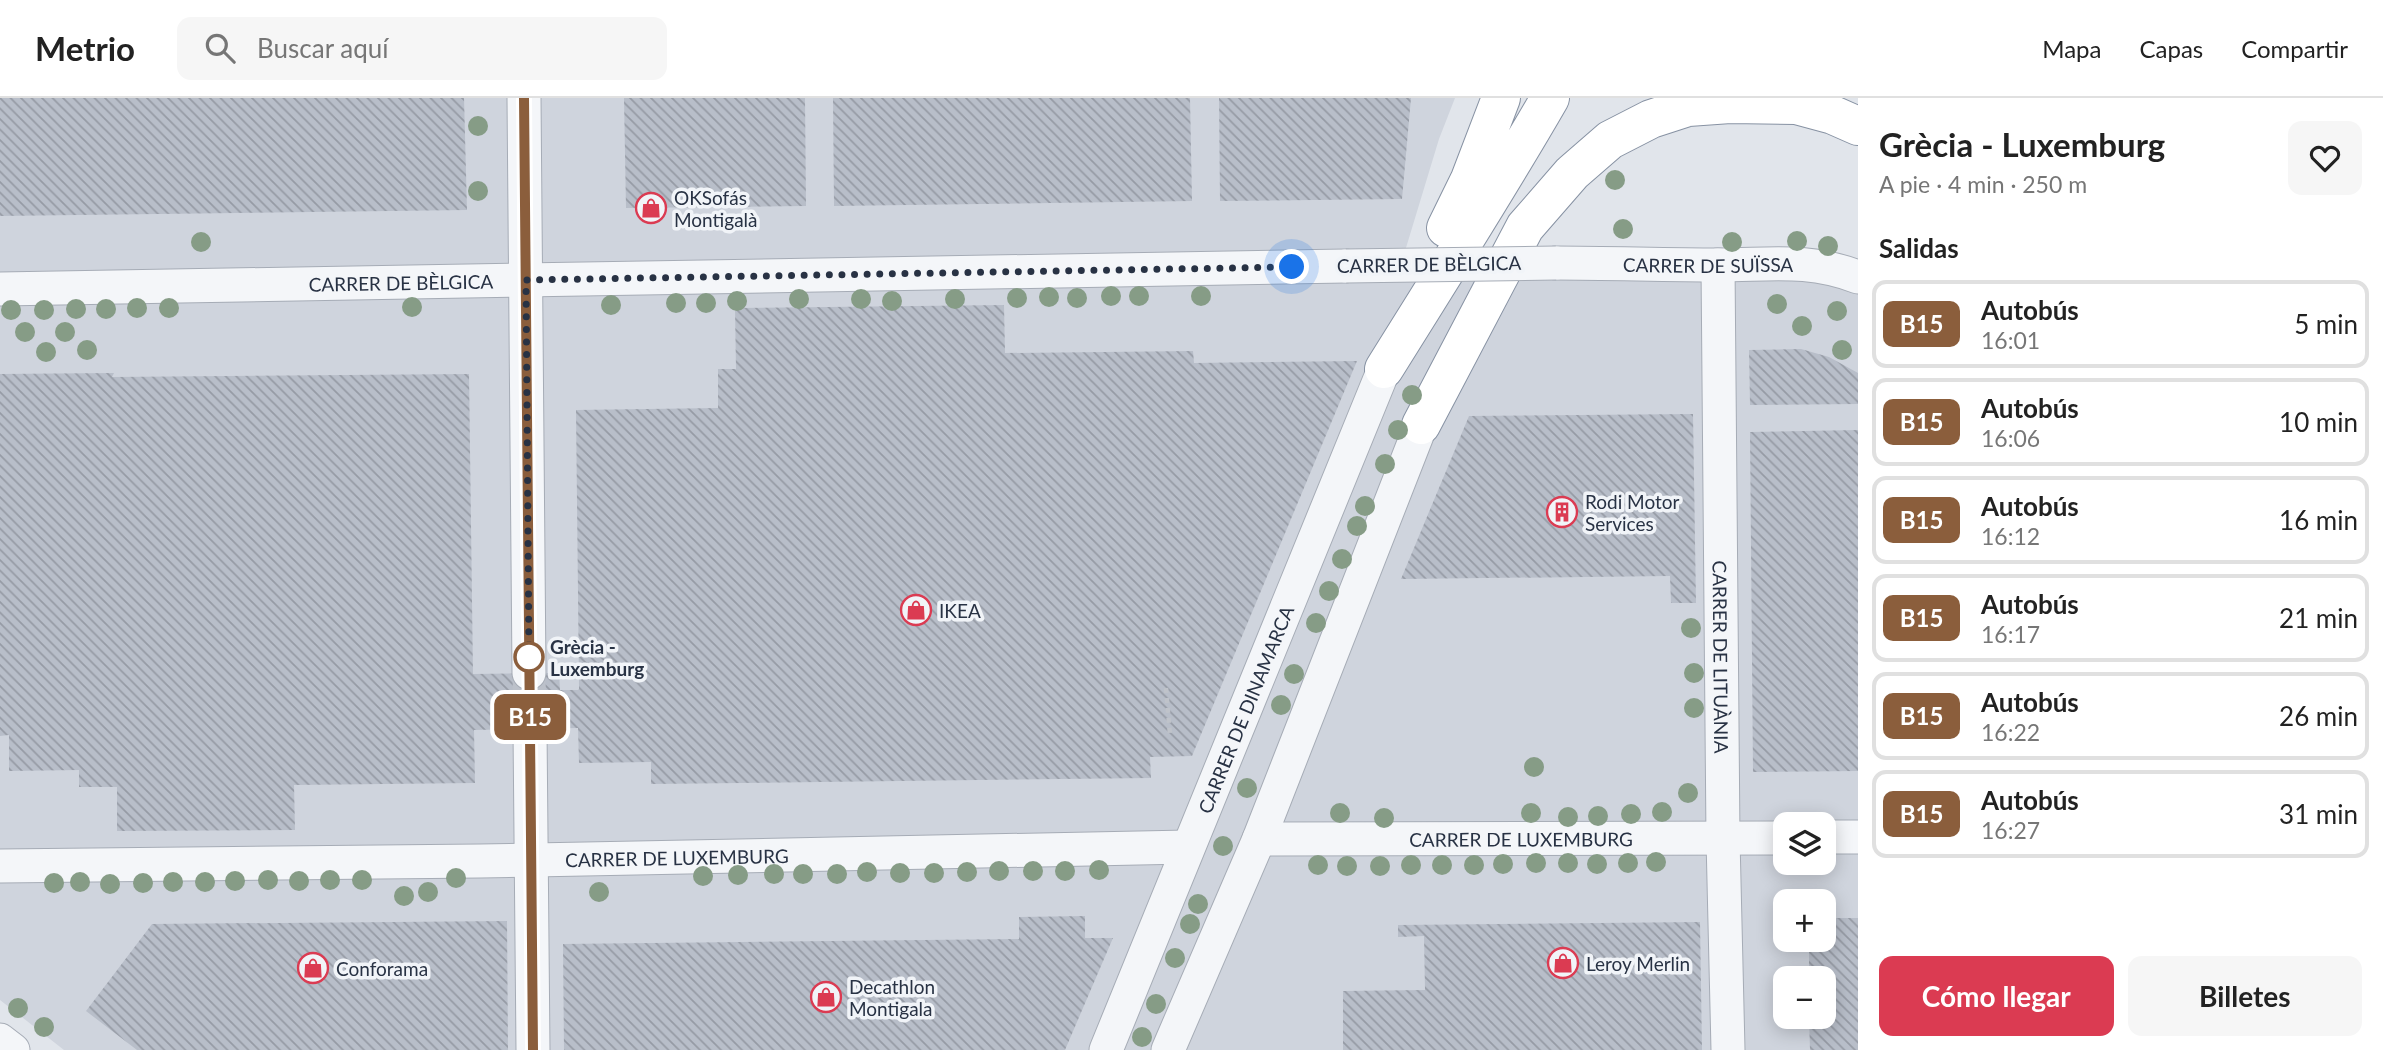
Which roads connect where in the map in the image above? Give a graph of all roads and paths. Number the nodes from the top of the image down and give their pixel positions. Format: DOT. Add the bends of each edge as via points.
graph roads {
  1 [pos="524,98"];
  2 [pos="1501,98"];
  3 [pos="1550,98"];
  4 [pos="1858,126"];
  5 [pos="1504,178"];
  6 [pos="1556,263"];
  7 [pos="1718,265"];
  8 [pos="1858,277"];
  9 [pos="526,280"];
  10 [pos="0,289"];
  11 [pos="1384,369"];
  12 [pos="1421,425"];
  13 [pos="529,673"];
  14 [pos="1166,688"];
  15 [pos="530,729"];
  16 [pos="1170,735"];
  17 [pos="1836,837"];
  18 [pos="1858,837"];
  19 [pos="1773,838"];
  20 [pos="1259,839"];
  21 [pos="1723,839"];
  22 [pos="1188,847"];
  23 [pos="531,860"];
  24 [pos="0,866"];
  25 [pos="0,1040"];
  26 [pos="13,1050"];
  27 [pos="533,1050"];
  28 [pos="1107,1050"];
  29 [pos="1168,1050"];
  30 [pos="1728,1050"];
  1 -- 9 [label="street"];
  2 -- 11 [label="highway" via="1470,179"];
  3 -- 5 [label="highway"];
  4 -- 12 [label="highway" via="1796,106 1730,104 1688,107 1609,140 1572,173 1525,227"];
  5 -- 11 [label="highway"];
  5 -- 12 [label="highway"];
  6 -- 7 [label="street, CARRER DE SUÏSSA"];
  6 -- 9 [label="street, CARRER DE BÈLGICA, bridge"];
  7 -- 8 [label="street, CARRER DE SUÏSSA" via="1805,263"];
  7 -- 21 [label="street, CARRER DE LITUÀNIA"];
  9 -- 10 [label="street, CARRER DE BÈLGICA"];
  9 -- 13 [label="street"];
  11 -- 22 [label="street, CARRER DE DINAMARCA"];
  12 -- 20 [label="street"];
  14 -- 16 [label="path"];
  15 -- 23 [label="street"];
  17 -- 18 [label="street"];
  19 -- 21 [label="street, CARRER DE LUXEMBURG"];
  20 -- 21 [label="street, CARRER DE LUXEMBURG"];
  20 -- 29 [label="street"];
  21 -- 30 [label="street, CARRER DE LITUÀNIA"];
  22 -- 23 [label="street, CARRER DE LUXEMBURG"];
  22 -- 28 [label="street, CARRER DE DINAMARCA"];
  23 -- 24 [label="street, CARRER DE LUXEMBURG"];
  23 -- 27 [label="street"];
  25 -- 26 [label="street"];
}
